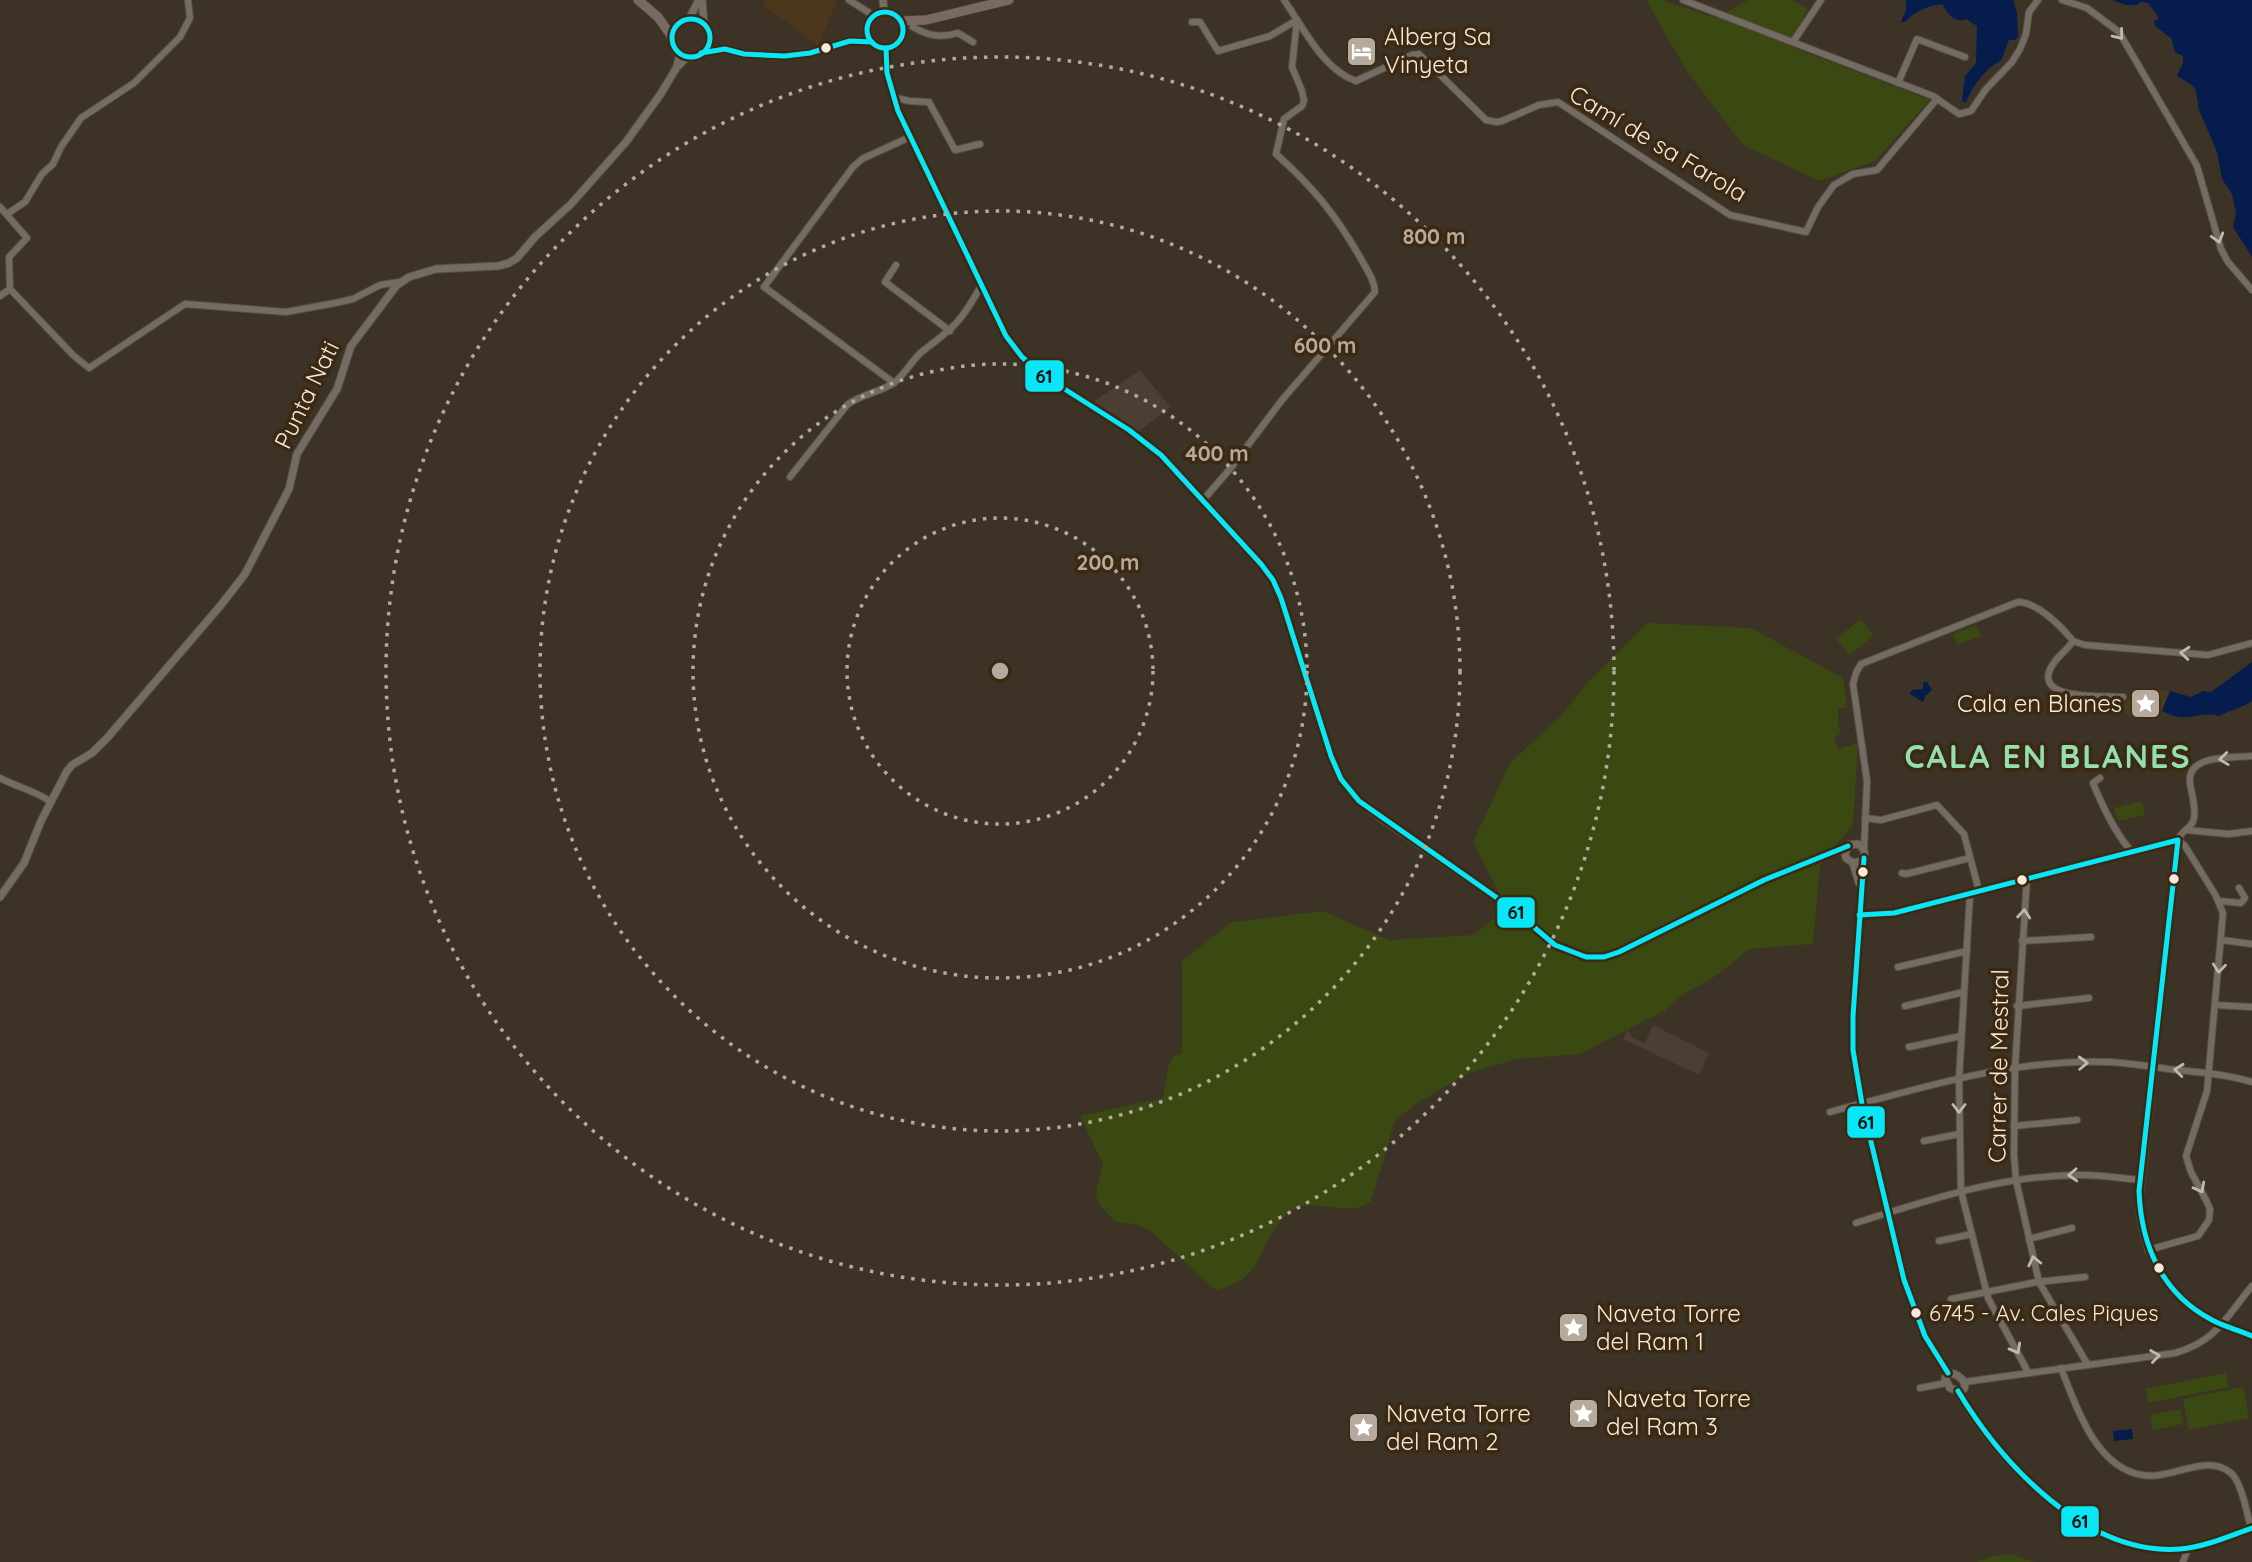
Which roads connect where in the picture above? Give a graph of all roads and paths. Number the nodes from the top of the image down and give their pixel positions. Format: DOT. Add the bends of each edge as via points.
graph roads {
  1 [pos="188,0"];
  2 [pos="638,0"];
  3 [pos="701,0"];
  4 [pos="849,0"];
  5 [pos="883,0"];
  6 [pos="1009,0"];
  7 [pos="1284,0"];
  8 [pos="1683,0"];
  9 [pos="1821,0"];
  10 [pos="2038,0"];
  11 [pos="2062,0"];
  12 [pos="884,12"];
  13 [pos="658,17"];
  14 [pos="686,20"];
  15 [pos="871,20"];
  16 [pos="926,20"];
  17 [pos="1297,20"];
  18 [pos="901,21"];
  19 [pos="1192,22"];
  20 [pos="704,25"];
  21 [pos="913,27"];
  22 [pos="902,35"];
  23 [pos="709,36"];
  24 [pos="672,37"];
  25 [pos="850,41"];
  26 [pos="872,42"];
  27 [pos="973,42"];
  28 [pos="1793,42"];
  29 [pos="886,48"];
  30 [pos="725,49"];
  31 [pos="701,53"];
  32 [pos="684,54"];
  33 [pos="1965,57"];
  34 [pos="1898,83"];
  35 [pos="893,97"];
  36 [pos="1937,99"];
  37 [pos="910,137"];
  38 [pos="980,144"];
  39 [pos="0,207"];
  40 [pos="7,214"];
  41 [pos="896,265"];
  42 [pos="401,282"];
  43 [pos="981,286"];
  44 [pos="10,289"];
  45 [pos="2252,290"];
  46 [pos="0,296"];
  47 [pos="950,331"];
  48 [pos="894,383"];
  49 [pos="790,477"];
  50 [pos="1203,500"];
  51 [pos="2073,641"];
  52 [pos="2252,643"];
  53 [pos="2123,697"];
  54 [pos="2252,756"];
  55 [pos="0,778"];
  56 [pos="2100,778"];
  57 [pos="51,802"];
  58 [pos="2195,816"];
  59 [pos="1865,821"];
  60 [pos="2186,830"];
  61 [pos="2252,831"];
  62 [pos="2204,832"];
  63 [pos="2178,840"];
  64 [pos="1851,845"];
  65 [pos="2131,851"];
  66 [pos="1864,854"];
  67 [pos="1826,856"];
  68 [pos="1970,858"];
  69 [pos="1851,862"];
  70 [pos="1902,873"];
  71 [pos="2027,878"];
  72 [pos="2239,888"];
  73 [pos="1860,891"];
  74 [pos="1979,891"];
  75 [pos="1970,893"];
  76 [pos="0,897"];
  77 [pos="2219,901"];
  78 [pos="1859,915"];
  79 [pos="2091,937"];
  80 [pos="2221,940"];
  81 [pos="2022,941"];
  82 [pos="2252,944"];
  83 [pos="1966,951"];
  84 [pos="1898,967"];
  85 [pos="1964,992"];
  86 [pos="2089,998"];
  87 [pos="2215,1005"];
  88 [pos="1905,1006"];
  89 [pos="2017,1006"];
  90 [pos="2252,1007"];
  91 [pos="1961,1036"];
  92 [pos="1909,1047"];
  93 [pos="2154,1067"];
  94 [pos="2015,1068"];
  95 [pos="2208,1073"];
  96 [pos="1959,1079"];
  97 [pos="2252,1082"];
  98 [pos="1862,1104"];
  99 [pos="1830,1112"];
  100 [pos="2077,1120"];
  101 [pos="2014,1126"];
  102 [pos="1959,1134"];
  103 [pos="1924,1141"];
  104 [pos="2016,1180"];
  105 [pos="2141,1180"];
  106 [pos="1961,1191"];
  107 [pos="1887,1213"];
  108 [pos="1856,1223"];
  109 [pos="2073,1228"];
  110 [pos="1972,1234"];
  111 [pos="2029,1239"];
  112 [pos="1939,1241"];
  113 [pos="2148,1250"];
  114 [pos="2085,1276"];
  115 [pos="2039,1282"];
  116 [pos="2252,1286"];
  117 [pos="1986,1292"];
  118 [pos="1951,1300"];
  119 [pos="2223,1324"];
  120 [pos="2252,1336"];
  121 [pos="2088,1365"];
  122 [pos="2061,1368"];
  123 [pos="2028,1372"];
  124 [pos="1948,1373"];
  125 [pos="1964,1382"];
  126 [pos="1945,1383"];
  127 [pos="1920,1388"];
  128 [pos="1958,1391"];
  129 [pos="2252,1528"];
  130 [pos="2188,1548"];
  131 [pos="2183,1562"];
  1 -- 40 [label="street" via="190,18 180,37 134,83 81,118 25,202"];
  2 -- 13 [label="main road"];
  3 -- 14 [label="street"];
  3 -- 20 [label="street"];
  4 -- 15 [label="street" via="868,12"];
  5 -- 12 [label="street"];
  6 -- 16 [label="main road"];
  7 -- 17 [label="street, Camí de sa Farola"];
  8 -- 28 [label="street"];
  9 -- 28 [label="street"];
  10 -- 36 [label="street" via="2030,10 2020,49 1970,111 1959,114"];
  11 -- 45 [label="street, one-way" via="2087,8 2119,32 2197,166 2221,249"];
  12 -- 15 [label="main road"];
  12 -- 18 [label="main road"];
  13 -- 14 [label="main road"];
  13 -- 24 [label="main road"];
  14 -- 20 [label="main road"];
  14 -- 24 [label="main road" via="675,27"];
  15 -- 25 [label="main road"];
  15 -- 26 [label="main road" via="868,33"];
  16 -- 18 [label="main road"];
  16 -- 21 [label="main road"];
  17 -- 19 [label="street" via="1270,36 1219,51 1200,22"];
  17 -- 36 [label="street, Camí de sa Farola" via="1327,62 1351,79 1356,81 1419,54 1486,120 1502,121 1558,102 1730,215 1806,232 1834,185 1853,174 1877,170"];
  17 -- 50 [label="street" via="1292,67 1304,101 1284,119 1276,154 1336,216 1371,276 1375,292"];
  18 -- 22 [label="main road"];
  20 -- 23 [label="main road"];
  21 -- 22 [label="main road"];
  21 -- 27 [label="street" via="942,37 958,33"];
  22 -- 29 [label="main road"];
  23 -- 30 [label="main road"];
  23 -- 31 [label="main road"];
  24 -- 32 [label="main road" via="674,46"];
  25 -- 26 [label="main road"];
  25 -- 30 [label="main road" via="785,56"];
  26 -- 29 [label="main road"];
  28 -- 34 [label="street"];
  29 -- 35 [label="street"];
  30 -- 31 [label="main road"];
  31 -- 32 [label="main road"];
  32 -- 42 [label="street" via="626,142 517,258 498,267 436,269"];
  33 -- 34 [label="street" via="1917,39"];
  34 -- 36 [label="street"];
  35 -- 37 [label="street"];
  35 -- 38 [label="street" via="929,102 955,150"];
  37 -- 43 [label="street"];
  37 -- 48 [label="street" via="853,167 764,287"];
  39 -- 40 [label="street"];
  40 -- 44 [label="street" via="27,238 9,257"];
  41 -- 47 [label="street" via="885,282"];
  42 -- 44 [label="street" via="380,285 353,299 286,312 185,304 89,368"];
  42 -- 57 [label="street, Punta Nati" via="351,346 337,389 297,454 280,509 236,586 108,737 72,765"];
  43 -- 47 [label="street"];
  43 -- 50 [label="street" via="1022,357 1129,430"];
  44 -- 46 [label="street"];
  47 -- 48 [label="street" via="924,350"];
  48 -- 49 [label="street" via="847,405"];
  50 -- 67 [label="street" via="1273,580 1341,779 1359,801 1510,907 1555,945 1586,957 1604,957 1764,880"];
  52 -- 51 [label="street, one-way" via="2208,655"];
  51 -- 53 [label="street" via="2050,669 2048,677 2054,688 2064,693"];
  51 -- 59 [label="street" via="2036,608 2018,602 1861,664 1853,684 1867,781"];
  54 -- 58 [label="street, one-way" via="2196,765 2190,779"];
  55 -- 57 [label="street"];
  56 -- 65 [label="street" via="2093,783 2103,808"];
  57 -- 76 [label="street, Punta Nati" via="24,863"];
  58 -- 60 [label="street"];
  58 -- 62 [label="street"];
  59 -- 64 [label="street"];
  59 -- 66 [label="street"];
  59 -- 68 [label="street" via="1937,805 1964,834"];
  60 -- 62 [label="street"];
  60 -- 63 [label="street"];
  61 -- 62 [label="street"];
  63 -- 65 [label="street"];
  63 -- 77 [label="street"];
  63 -- 93 [label="street"];
  64 -- 66 [label="street" via="1861,846"];
  64 -- 67 [label="street"];
  64 -- 69 [label="street" via="1845,854"];
  65 -- 71 [label="street"];
  66 -- 69 [label="street" via="1858,863"];
  66 -- 73 [label="street"];
  67 -- 69 [label="street"];
  68 -- 70 [label="street"];
  68 -- 74 [label="street"];
  69 -- 73 [label="street"];
  71 -- 74 [label="street"];
  81 -- 71 [label="street, Carrer de Mestral, one-way"];
  72 -- 77 [label="street" via="2245,898 2241,903"];
  73 -- 78 [label="street"];
  74 -- 75 [label="street"];
  75 -- 78 [label="street" via="1894,913"];
  75 -- 83 [label="street"];
  77 -- 80 [label="street"];
  78 -- 98 [label="street" via="1853,1050"];
  79 -- 81 [label="street"];
  80 -- 82 [label="street"];
  80 -- 87 [label="street, one-way"];
  81 -- 89 [label="street, Carrer de Mestral"];
  83 -- 84 [label="street"];
  83 -- 85 [label="street"];
  85 -- 88 [label="street"];
  85 -- 91 [label="street"];
  86 -- 89 [label="street"];
  87 -- 90 [label="street"];
  87 -- 95 [label="street"];
  89 -- 94 [label="street, Carrer de Mestral"];
  91 -- 92 [label="street"];
  91 -- 96 [label="street"];
  94 -- 93 [label="street, one-way" via="2109,1062"];
  95 -- 93 [label="street, one-way"];
  93 -- 105 [label="street"];
  94 -- 96 [label="street"];
  94 -- 101 [label="street, Carrer de Mestral"];
  95 -- 97 [label="street"];
  95 -- 113 [label="street, one-way" via="2206,1100 2186,1156 2210,1220 2198,1236"];
  96 -- 98 [label="street"];
  96 -- 102 [label="street, one-way"];
  98 -- 99 [label="street"];
  98 -- 107 [label="street"];
  100 -- 101 [label="street"];
  101 -- 104 [label="street, Carrer de Mestral"];
  102 -- 103 [label="street"];
  102 -- 106 [label="street"];
  105 -- 104 [label="street, one-way" via="2074,1174"];
  104 -- 106 [label="street"];
  104 -- 111 [label="street, Carrer de Mestral"];
  105 -- 113 [label="street" via="2140,1219"];
  106 -- 107 [label="street"];
  106 -- 110 [label="street"];
  107 -- 108 [label="street"];
  107 -- 124 [label="street" via="1913,1309"];
  109 -- 111 [label="street"];
  110 -- 112 [label="street"];
  110 -- 117 [label="street"];
  115 -- 111 [label="street, Carrer de Mestral, one-way"];
  113 -- 119 [label="street" via="2180,1297"];
  114 -- 115 [label="street"];
  115 -- 117 [label="street"];
  115 -- 121 [label="street, Carrer de Mestral"];
  116 -- 119 [label="street"];
  117 -- 118 [label="street"];
  117 -- 123 [label="street, one-way"];
  119 -- 120 [label="street"];
  121 -- 119 [label="street, one-way" via="2189,1349"];
  121 -- 122 [label="street"];
  122 -- 123 [label="street"];
  122 -- 129 [label="street" via="2084,1425 2110,1457 2145,1476 2210,1464 2226,1469 2237,1480"];
  123 -- 125 [label="street"];
  124 -- 125 [label="street"];
  124 -- 126 [label="street"];
  125 -- 128 [label="street"];
  126 -- 127 [label="street"];
  126 -- 128 [label="street"];
  128 -- 130 [label="street" via="2012,1465 2080,1521 2120,1541 2154,1549"];
  129 -- 130 [label="street"];
  130 -- 131 [label="street"];
}
